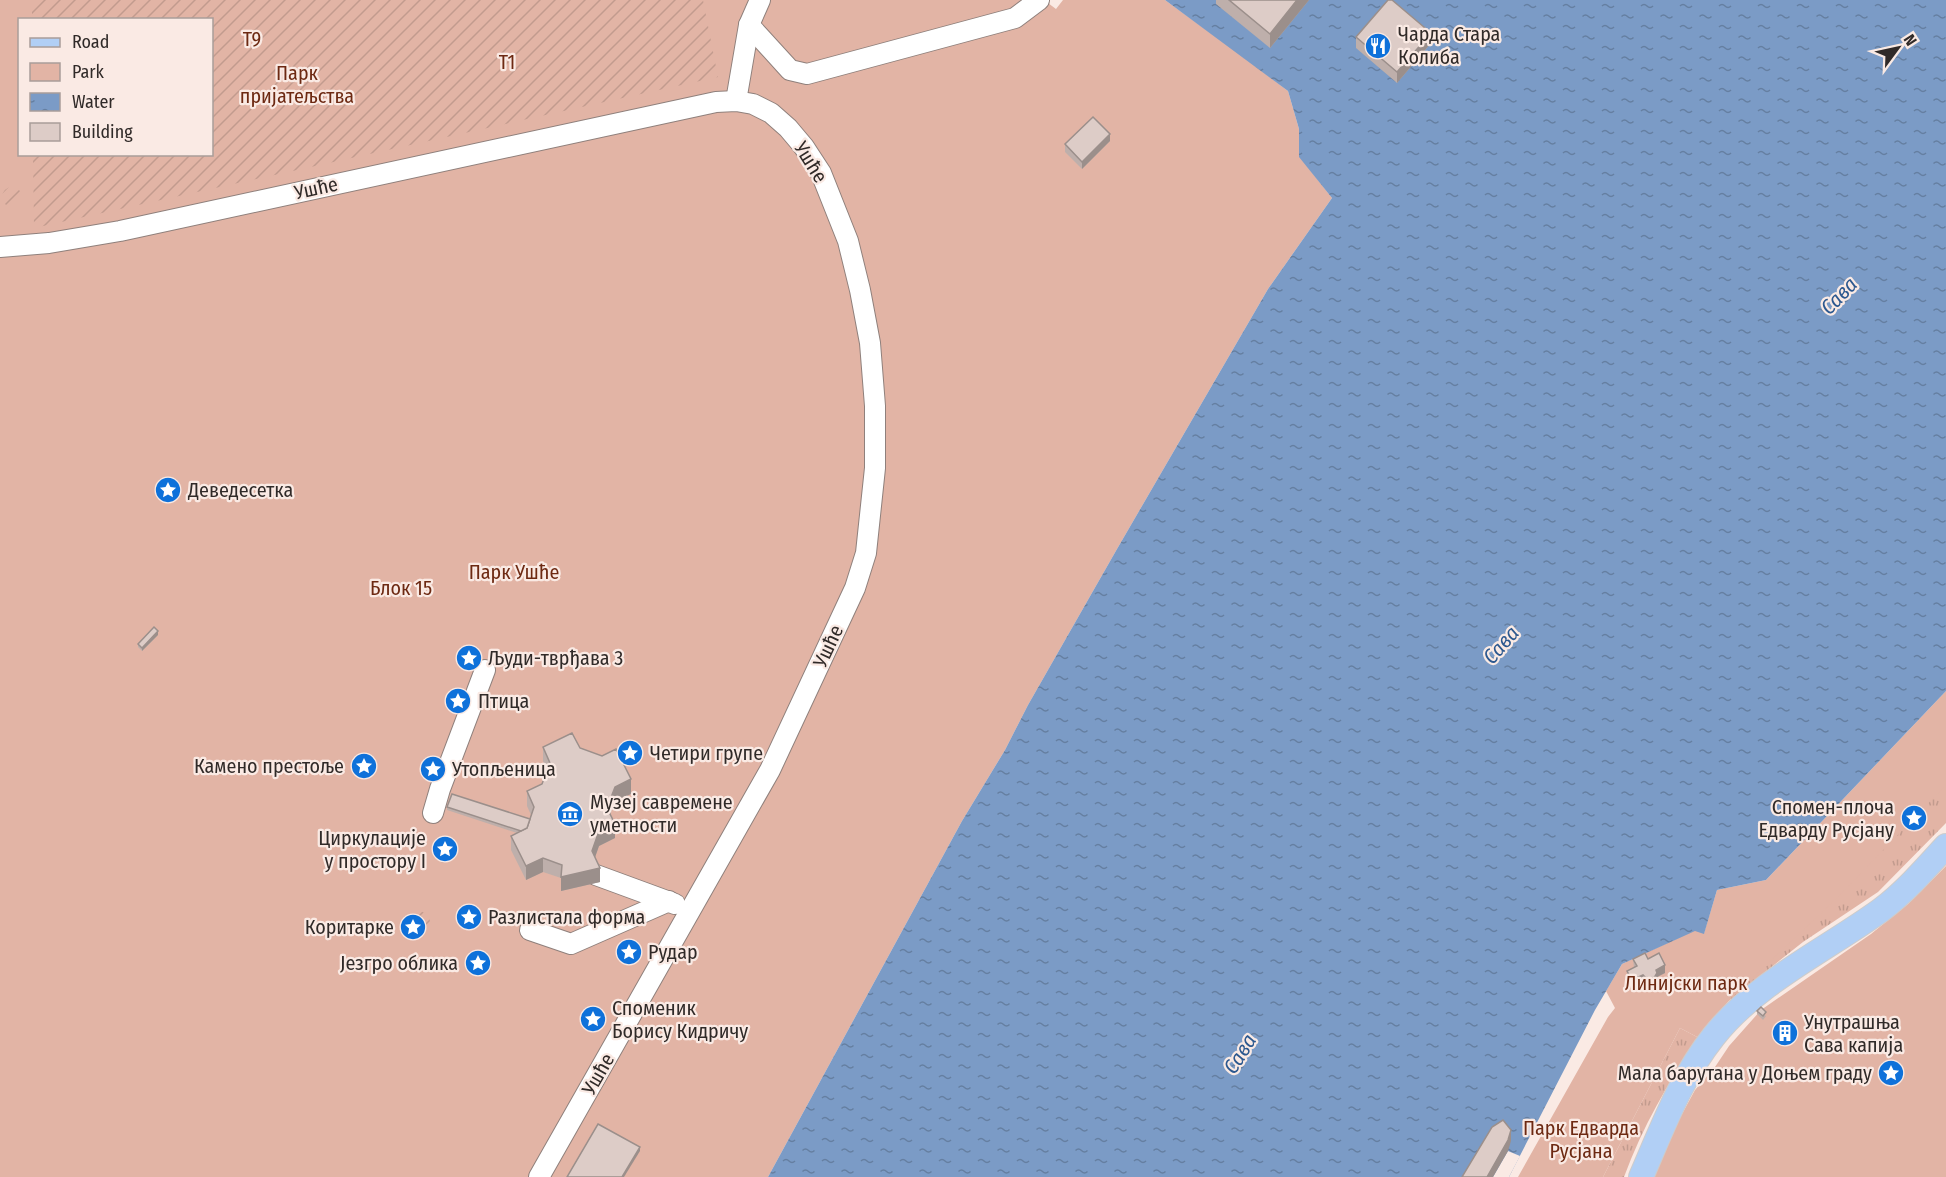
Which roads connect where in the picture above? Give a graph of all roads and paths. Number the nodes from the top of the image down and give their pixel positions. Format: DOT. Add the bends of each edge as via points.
graph roads {
  1 [pos="760,0"];
  2 [pos="1039,0"];
  3 [pos="749,25"];
  4 [pos="736,101"];
  5 [pos="0,247"];
  6 [pos="485,670"];
  7 [pos="433,813"];
  8 [pos="1946,846"];
  9 [pos="597,875"];
  10 [pos="669,901"];
  11 [pos="689,910"];
  12 [pos="530,930"];
  13 [pos="539,1177"];
  14 [pos="1641,1177"];
  1 -- 3 [label="street"];
  2 -- 3 [label="street" via="1015,18 807,74 790,70"];
  3 -- 4 [label="street"];
  4 -- 5 [label="street, Ушће" via="703,104 120,231"];
  4 -- 11 [label="street, Ушће" via="771,113 788,128 820,173 834,203 848,241 870,343 875,468 866,553 855,588 770,770"];
  6 -- 7 [label="street"];
  8 -- 14 [label="main road" via="1882,909 1775,981 1715,1034 1684,1083"];
  9 -- 10 [label="street"];
  10 -- 11 [label="street"];
  10 -- 12 [label="street" via="571,945"];
  11 -- 13 [label="street, Ушће"];
}
